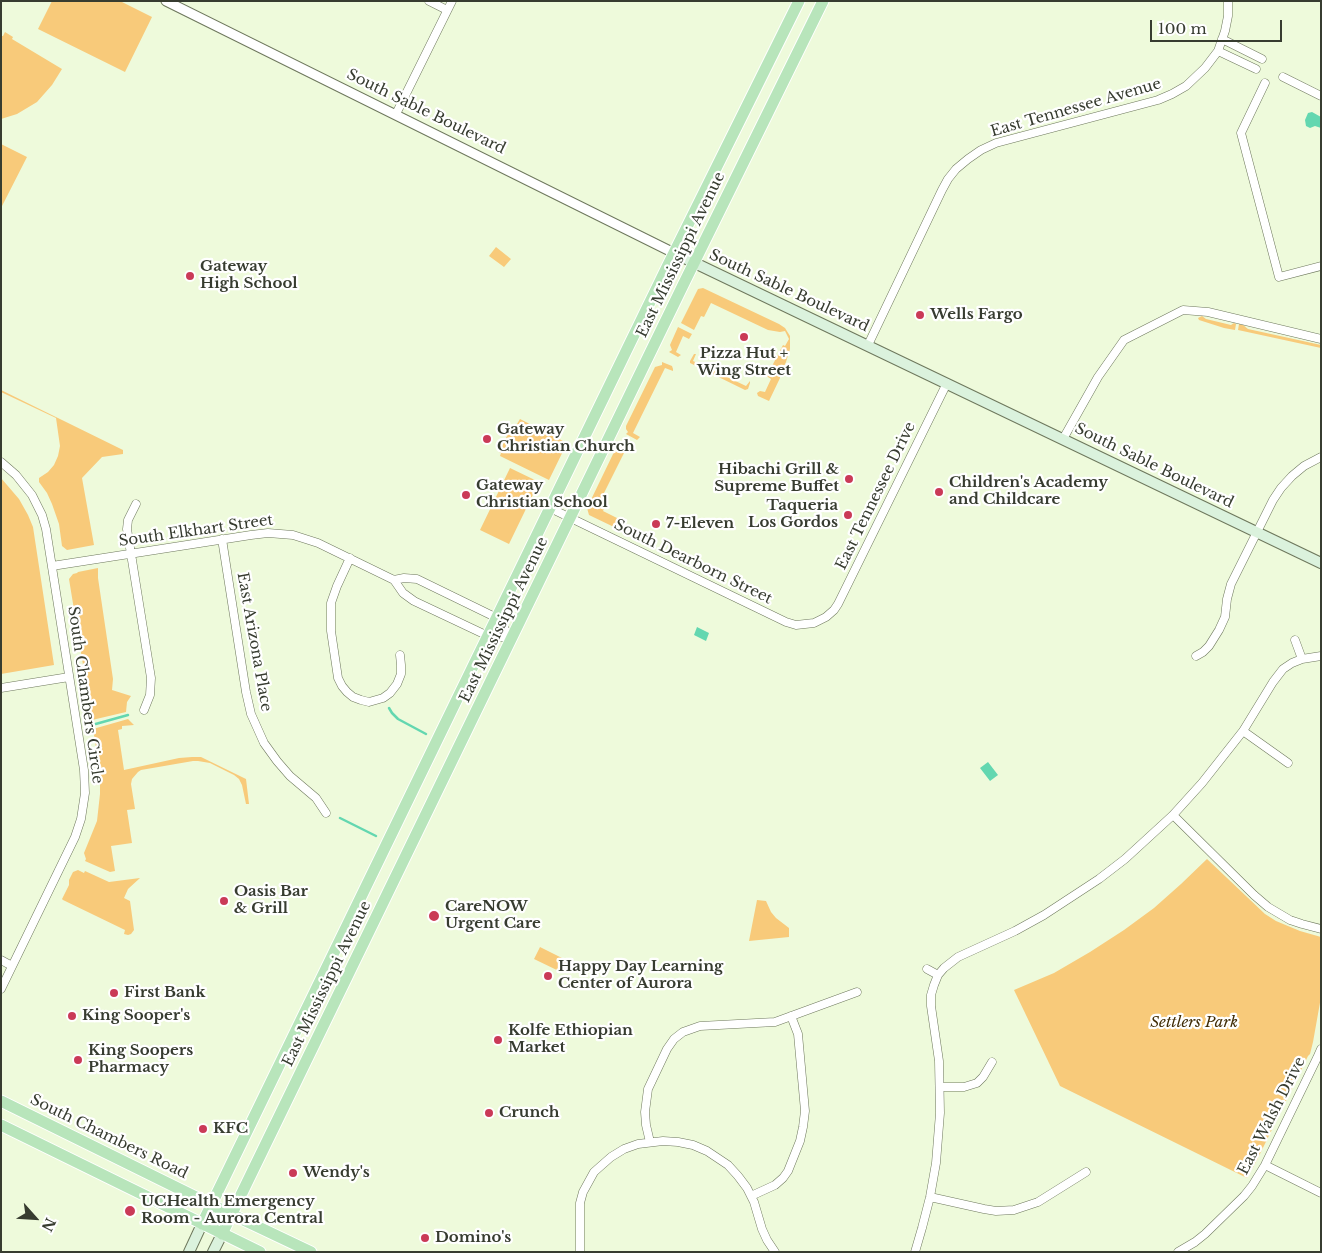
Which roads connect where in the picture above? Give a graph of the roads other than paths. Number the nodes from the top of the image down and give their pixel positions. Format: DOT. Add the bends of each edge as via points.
graph roads {
  1 [pos="166,1"];
  2 [pos="428,1"];
  3 [pos="452,1"];
  4 [pos="799,1"];
  5 [pos="823,1"];
  6 [pos="1228,1"];
  7 [pos="448,10"];
  8 [pos="1222,39"];
  9 [pos="1218,51"];
  10 [pos="1262,59"];
  11 [pos="1256,70"];
  12 [pos="1282,77"];
  13 [pos="1265,83"];
  14 [pos="1321,96"];
  15 [pos="396,114"];
  16 [pos="674,253"];
  17 [pos="694,262"];
  18 [pos="1321,266"];
  19 [pos="1321,339"];
  20 [pos="868,344"];
  21 [pos="947,383"];
  22 [pos="1063,439"];
  23 [pos="1321,457"];
  24 [pos="1,462"];
  25 [pos="136,504"];
  26 [pos="550,508"];
  27 [pos="570,518"];
  28 [pos="1257,532"];
  29 [pos="222,539"];
  30 [pos="130,554"];
  31 [pos="350,558"];
  32 [pos="1321,563"];
  33 [pos="52,566"];
  34 [pos="394,580"];
  35 [pos="826,617"];
  36 [pos="497,618"];
  37 [pos="488,636"];
  38 [pos="511,638"];
  39 [pos="1295,640"];
  40 [pos="400,655"];
  41 [pos="1196,656"];
  42 [pos="1321,656"];
  43 [pos="1302,659"];
  44 [pos="69,677"];
  45 [pos="1,688"];
  46 [pos="144,710"];
  47 [pos="1242,731"];
  48 [pos="1288,763"];
  49 [pos="326,813"];
  50 [pos="1173,815"];
  51 [pos="1321,928"];
  52 [pos="1,960"];
  53 [pos="12,966"];
  54 [pos="927,969"];
  55 [pos="938,976"];
  56 [pos="1,989"];
  57 [pos="857,992"];
  58 [pos="791,1016"];
  59 [pos="1321,1049"];
  60 [pos="1319,1059"];
  61 [pos="992,1062"];
  62 [pos="940,1088"];
  63 [pos="1,1101"];
  64 [pos="1,1125"];
  65 [pos="650,1142"];
  66 [pos="1265,1165"];
  67 [pos="1086,1172"];
  68 [pos="1321,1193"];
  69 [pos="751,1196"];
  70 [pos="930,1197"];
  71 [pos="212,1205"];
  72 [pos="231,1214"];
  73 [pos="202,1224"];
  74 [pos="222,1234"];
  75 [pos="189,1252"];
  76 [pos="213,1252"];
  77 [pos="260,1252"];
  78 [pos="311,1252"];
  79 [pos="580,1252"];
  80 [pos="775,1252"];
  81 [pos="915,1252"];
  82 [pos="1178,1252"];
  1 -- 15 [label="street, South Sable Boulevard"];
  2 -- 7 [label="street"];
  3 -- 7 [label="street"];
  4 -- 16 [label="main road, East Mississippi Avenue"];
  5 -- 17 [label="main road, East Mississippi Avenue"];
  6 -- 8 [label="street, East Tennessee Avenue"];
  7 -- 15 [label="street"];
  8 -- 9 [label="street, East Tennessee Avenue"];
  8 -- 10 [label="street"];
  9 -- 11 [label="street"];
  9 -- 20 [label="street, East Tennessee Avenue" via="1194,80 1172,94 996,144 956,169 942,190"];
  12 -- 14 [label="street"];
  13 -- 18 [label="street" via="1241,133 1279,277"];
  15 -- 16 [label="street, South Sable Boulevard"];
  16 -- 17 [label="main road, South Sable Boulevard"];
  16 -- 26 [label="main road, East Mississippi Avenue"];
  17 -- 20 [label="main road, South Sable Boulevard"];
  17 -- 27 [label="main road, East Mississippi Avenue"];
  19 -- 22 [label="street" via="1208,312 1183,310 1124,340 1098,377"];
  20 -- 21 [label="main road, South Sable Boulevard"];
  21 -- 22 [label="main road, South Sable Boulevard"];
  21 -- 35 [label="street, East Tennessee Drive" via="842,597"];
  22 -- 28 [label="main road, South Sable Boulevard"];
  23 -- 28 [label="street" via="1299,470 1281,488"];
  24 -- 33 [label="street, South Chambers Circle" via="22,482 37,503 46,529"];
  25 -- 30 [label="street" via="127,526"];
  26 -- 27 [label="street, South Dearborn Street"];
  26 -- 36 [label="main road, East Mississippi Avenue"];
  27 -- 35 [label="street, South Dearborn Street" via="786,622 810,624"];
  27 -- 38 [label="main road, East Mississippi Avenue"];
  28 -- 32 [label="main road, South Sable Boulevard"];
  28 -- 41 [label="street" via="1231,584 1222,623 1209,646"];
  29 -- 30 [label="street, South Elkhart Street"];
  29 -- 31 [label="street, South Elkhart Street" via="264,534 293,535"];
  29 -- 49 [label="street, East Arizona Place" via="253,719 277,761 316,798"];
  30 -- 33 [label="street, South Elkhart Street"];
  30 -- 46 [label="street" via="151,678 150,695"];
  31 -- 34 [label="street, South Elkhart Street"];
  31 -- 40 [label="street" via="331,603 331,631 342,686 361,700 369,702 383,698 397,684 401,674"];
  33 -- 44 [label="street, South Chambers Circle"];
  34 -- 36 [label="street, South Elkhart Street" via="417,579"];
  34 -- 37 [label="street, South Elkhart Street" via="414,601"];
  36 -- 37 [label="main road, East Mississippi Avenue"];
  36 -- 38 [label="street, South Elkhart Street"];
  37 -- 38 [label="street"];
  37 -- 71 [label="main road, East Mississippi Avenue"];
  38 -- 72 [label="main road, East Mississippi Avenue"];
  39 -- 43 [label="street"];
  42 -- 43 [label="street"];
  43 -- 47 [label="street" via="1278,675"];
  44 -- 45 [label="street"];
  44 -- 53 [label="street, South Chambers Circle" via="85,777 83,810 74,840"];
  47 -- 48 [label="street"];
  47 -- 50 [label="street"];
  50 -- 51 [label="street" via="1268,907 1290,920"];
  50 -- 55 [label="street" via="1124,859 1072,898 1015,931 958,957"];
  52 -- 53 [label="street"];
  53 -- 56 [label="street, South Chambers Circle"];
  54 -- 55 [label="street"];
  55 -- 62 [label="street" via="932,1006"];
  57 -- 58 [label="street"];
  58 -- 65 [label="street" via="774,1022 700,1026 674,1039 648,1089 645,1112"];
  58 -- 69 [label="street" via="798,1034 804,1111 800,1142 783,1178"];
  59 -- 60 [label="street, East Walsh Drive"];
  60 -- 66 [label="street, East Walsh Drive"];
  61 -- 62 [label="street" via="977,1083"];
  62 -- 70 [label="street" via="936,1163"];
  63 -- 71 [label="main road, South Chambers Road"];
  64 -- 73 [label="main road"];
  65 -- 69 [label="street" via="678,1142 707,1151 738,1176"];
  65 -- 79 [label="street" via="624,1149 594,1172 580,1203"];
  66 -- 68 [label="street"];
  66 -- 82 [label="street, East Walsh Drive" via="1244,1196 1205,1234"];
  67 -- 70 [label="street" via="1038,1202 1014,1210 996,1211"];
  69 -- 80 [label="street" via="762,1229"];
  70 -- 81 [label="street"];
  71 -- 72 [label="main road, South Chambers Road"];
  71 -- 73 [label="main road, East Mississippi Avenue"];
  72 -- 74 [label="main road, East Mississippi Avenue"];
  72 -- 78 [label="main road, South Chambers Road"];
  73 -- 74 [label="main road"];
  73 -- 75 [label="main road, East Mississippi Avenue"];
  74 -- 76 [label="main road, East Mississippi Avenue"];
  74 -- 77 [label="main road"];
}
